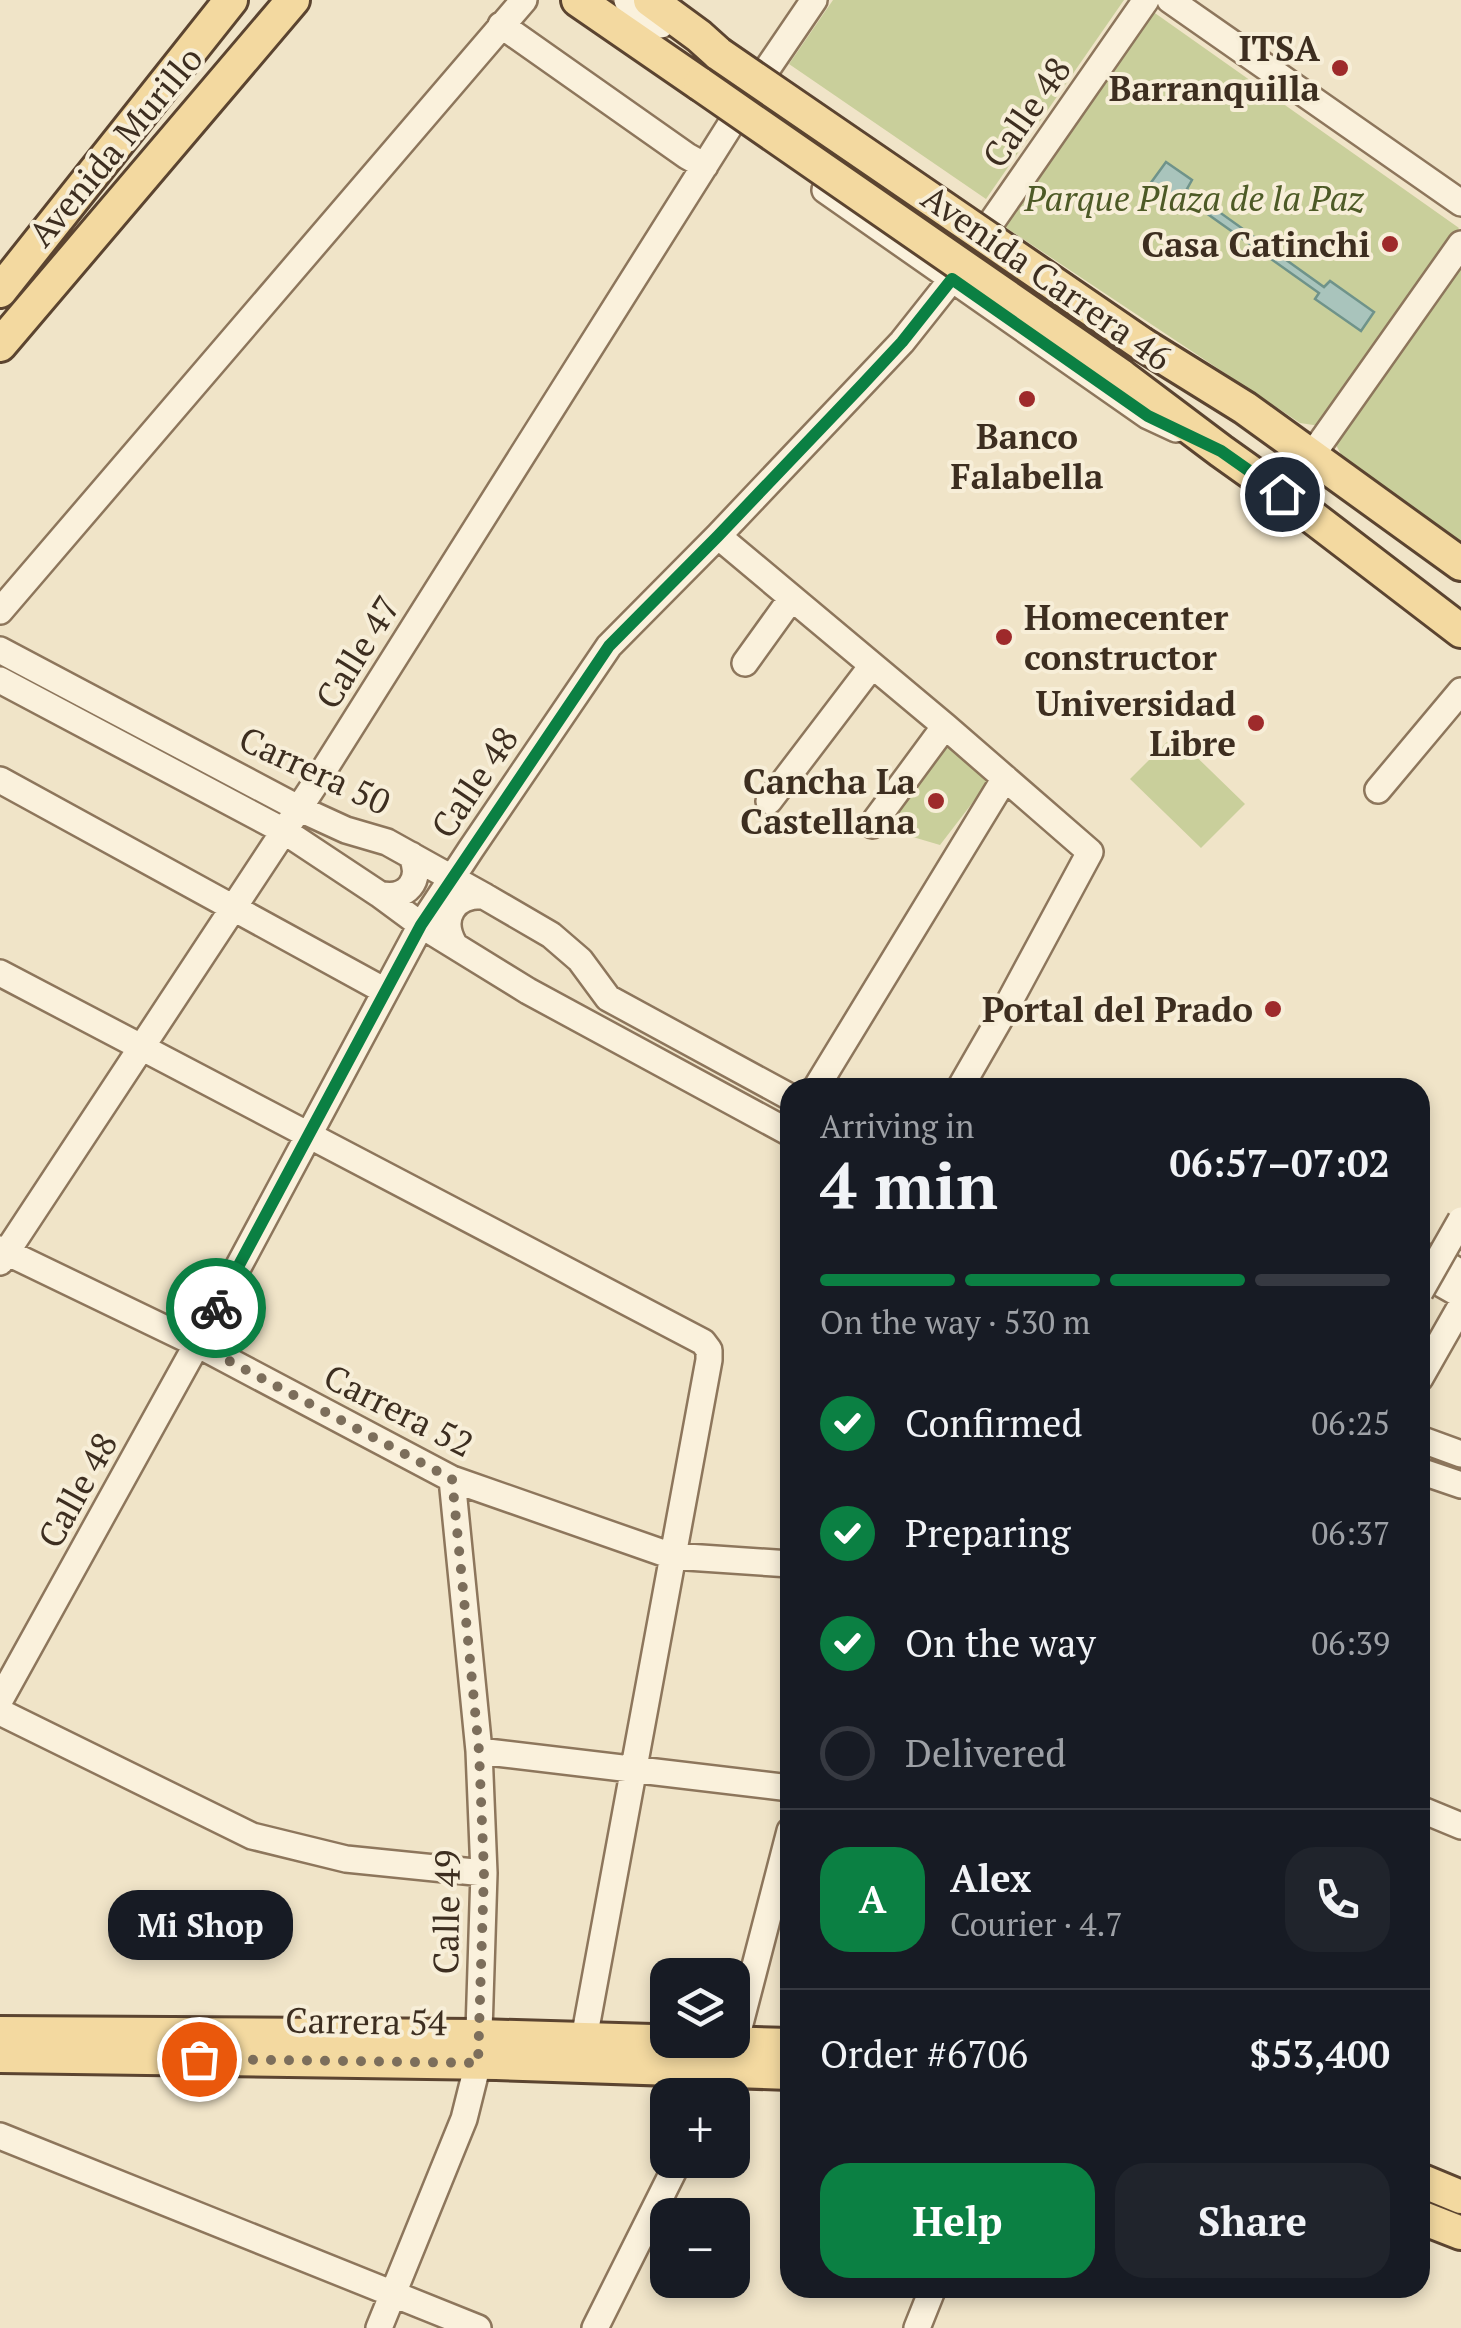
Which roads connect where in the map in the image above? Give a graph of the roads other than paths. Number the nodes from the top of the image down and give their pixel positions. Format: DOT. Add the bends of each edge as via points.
graph roads {
  1 [pos="230,0"];
  2 [pos="293,0"];
  3 [pos="524,0"];
  4 [pos="578,0"];
  5 [pos="598,0"];
  6 [pos="627,0"];
  7 [pos="650,0"];
  8 [pos="814,0"];
  9 [pos="1146,0"];
  10 [pos="1170,0"];
  11 [pos="501,25"];
  12 [pos="702,64"];
  13 [pos="766,72"];
  14 [pos="730,124"];
  15 [pos="704,166"];
  16 [pos="1461,203"];
  17 [pos="991,224"];
  18 [pos="1461,244"];
  19 [pos="952,279"];
  20 [pos="0,291"];
  21 [pos="0,345"];
  22 [pos="1131,360"];
  23 [pos="1245,408"];
  24 [pos="1221,451"];
  25 [pos="1312,455"];
  26 [pos="718,536"];
  27 [pos="1461,564"];
  28 [pos="1461,578"];
  29 [pos="791,598"];
  30 [pos="0,611"];
  31 [pos="1461,614"];
  32 [pos="1461,631"];
  33 [pos="0,650"];
  34 [pos="745,663"];
  35 [pos="872,667"];
  36 [pos="0,680"];
  37 [pos="1461,691"];
  38 [pos="946,726"];
  39 [pos="1005,778"];
  40 [pos="0,780"];
  41 [pos="1378,790"];
  42 [pos="769,801"];
  43 [pos="298,808"];
  44 [pos="872,825"];
  45 [pos="284,831"];
  46 [pos="410,855"];
  47 [pos="452,877"];
  48 [pos="379,894"];
  49 [pos="484,896"];
  50 [pos="234,909"];
  51 [pos="421,925"];
  52 [pos="454,944"];
  53 [pos="0,973"];
  54 [pos="385,992"];
  55 [pos="142,1049"];
  56 [pos="822,1078"];
  57 [pos="966,1078"];
  58 [pos="780,1092"];
  59 [pos="780,1128"];
  60 [pos="309,1134"];
  61 [pos="1461,1220"];
  62 [pos="2,1254"];
  63 [pos="1430,1271"];
  64 [pos="1461,1273"];
  65 [pos="1430,1278"];
  66 [pos="1430,1281"];
  67 [pos="1461,1295"];
  68 [pos="1461,1306"];
  69 [pos="197,1344"];
  70 [pos="1430,1355"];
  71 [pos="1430,1443"];
  72 [pos="1461,1454"];
  73 [pos="1430,1474"];
  74 [pos="452,1479"];
  75 [pos="1461,1485"];
  76 [pos="672,1556"];
  77 [pos="780,1563"];
  78 [pos="0,1700"];
  79 [pos="0,1712"];
  80 [pos="479,1751"];
  81 [pos="633,1769"];
  82 [pos="780,1787"];
  83 [pos="1430,1813"];
  84 [pos="1461,1826"];
  85 [pos="780,1868"];
  86 [pos="484,1872"];
  87 [pos="0,2032"];
  88 [pos="584,2039"];
  89 [pos="479,2049"];
  90 [pos="780,2049"];
  91 [pos="0,2056"];
  92 [pos="724,2069"];
  93 [pos="780,2072"];
  94 [pos="0,2136"];
  95 [pos="670,2178"];
  96 [pos="1430,2184"];
  97 [pos="1461,2197"];
  98 [pos="1430,2220"];
  99 [pos="1461,2233"];
  100 [pos="393,2294"];
  101 [pos="929,2298"];
  102 [pos="379,2328"];
  103 [pos="478,2328"];
  104 [pos="595,2328"];
  105 [pos="916,2328"];
  1 -- 20 [label="main road, Avenida Murillo"];
  2 -- 21 [label="main road, Avenida Murillo"];
  3 -- 11 [label="street"];
  4 -- 12 [label="main road, Avenida Carrera 46"];
  5 -- 12 [label="street"];
  6 -- 12 [label="street"];
  7 -- 12 [label="main road, Avenida Carrera 46"];
  8 -- 13 [label="street"];
  9 -- 17 [label="street, Calle 48"];
  10 -- 16 [label="street"];
  11 -- 15 [label="street"];
  11 -- 30 [label="street"];
  12 -- 13 [label="street" via="720,38"];
  12 -- 14 [label="street" via="682,90"];
  12 -- 22 [label="main road, Avenida Carrera 46, bridge"];
  13 -- 17 [label="street"];
  14 -- 15 [label="street, Calle 47"];
  14 -- 19 [label="street"];
  15 -- 43 [label="street, Calle 47"];
  17 -- 19 [label="street, Calle 48"];
  17 -- 23 [label="street"];
  18 -- 25 [label="street"];
  19 -- 24 [label="street" via="1148,416"];
  19 -- 26 [label="street, Calle 48" via="902,342"];
  22 -- 23 [label="main road, Avenida Carrera 46"];
  22 -- 24 [label="main road, Avenida Carrera 46"];
  22 -- 28 [label="street" via="1318,472"];
  22 -- 31 [label="street"];
  23 -- 25 [label="main road, Avenida Carrera 46"];
  24 -- 32 [label="main road, Avenida Carrera 46"];
  25 -- 27 [label="main road, Avenida Carrera 46"];
  26 -- 29 [label="street"];
  26 -- 47 [label="street, Calle 48" via="609,646"];
  29 -- 34 [label="street"];
  29 -- 35 [label="street"];
  33 -- 43 [label="street, Carrera 50"];
  35 -- 38 [label="street"];
  35 -- 42 [label="street"];
  36 -- 45 [label="street, Carrera 50"];
  37 -- 41 [label="street"];
  38 -- 39 [label="street"];
  38 -- 44 [label="street"];
  39 -- 56 [label="street"];
  39 -- 57 [label="street" via="1090,852"];
  40 -- 50 [label="street"];
  43 -- 45 [label="street, Calle 47"];
  43 -- 46 [label="street, Carrera 50"];
  45 -- 48 [label="street, Carrera 50"];
  45 -- 50 [label="street, Calle 47"];
  46 -- 47 [label="street, Carrera 50"];
  46 -- 48 [label="street" via="416,871 410,886 396,895"];
  47 -- 49 [label="street, Carrera 50"];
  47 -- 51 [label="street, Calle 48"];
  48 -- 51 [label="street, Carrera 50"];
  49 -- 52 [label="street" via="466,898 452,910"];
  49 -- 58 [label="street, Carrera 50" via="551,935 608,998"];
  50 -- 54 [label="street"];
  50 -- 55 [label="street, Calle 47"];
  51 -- 52 [label="street, Carrera 50"];
  51 -- 54 [label="street, Calle 48"];
  52 -- 59 [label="street, Carrera 50"];
  53 -- 55 [label="street"];
  54 -- 60 [label="street, Calle 48"];
  55 -- 60 [label="street"];
  55 -- 62 [label="street, Calle 47"];
  60 -- 69 [label="street, Calle 48"];
  60 -- 76 [label="street" via="703,1342 709,1360"];
  61 -- 63 [label="street, bridge"];
  62 -- 69 [label="street, Carrera 52"];
  64 -- 65 [label="street"];
  66 -- 67 [label="street"];
  68 -- 70 [label="street"];
  69 -- 74 [label="street, Carrera 52"];
  69 -- 78 [label="street, Calle 48"];
  71 -- 72 [label="street"];
  73 -- 75 [label="street"];
  74 -- 76 [label="street, Carrera 52"];
  74 -- 80 [label="street, Calle 49"];
  76 -- 77 [label="street, Carrera 52"];
  76 -- 81 [label="street"];
  79 -- 86 [label="street" via="252,1836 346,1859"];
  80 -- 81 [label="street"];
  80 -- 86 [label="street, Calle 49"];
  81 -- 82 [label="street"];
  81 -- 88 [label="street"];
  83 -- 84 [label="street"];
  85 -- 92 [label="street"];
  86 -- 89 [label="street, Calle 49"];
  87 -- 89 [label="main road, Carrera 54"];
  88 -- 89 [label="main road, Carrera 54"];
  88 -- 92 [label="main road, Carrera 54"];
  89 -- 91 [label="main road, Carrera 54"];
  89 -- 92 [label="main road, Carrera 54"];
  89 -- 100 [label="street, Calle 49" via="464,2118"];
  90 -- 92 [label="main road, Carrera 54"];
  92 -- 93 [label="main road, Carrera 54"];
  94 -- 100 [label="street"];
  95 -- 104 [label="street"];
  96 -- 97 [label="main road"];
  98 -- 99 [label="main road"];
  100 -- 102 [label="street, Calle 49"];
  100 -- 103 [label="street"];
  101 -- 105 [label="street"];
}
